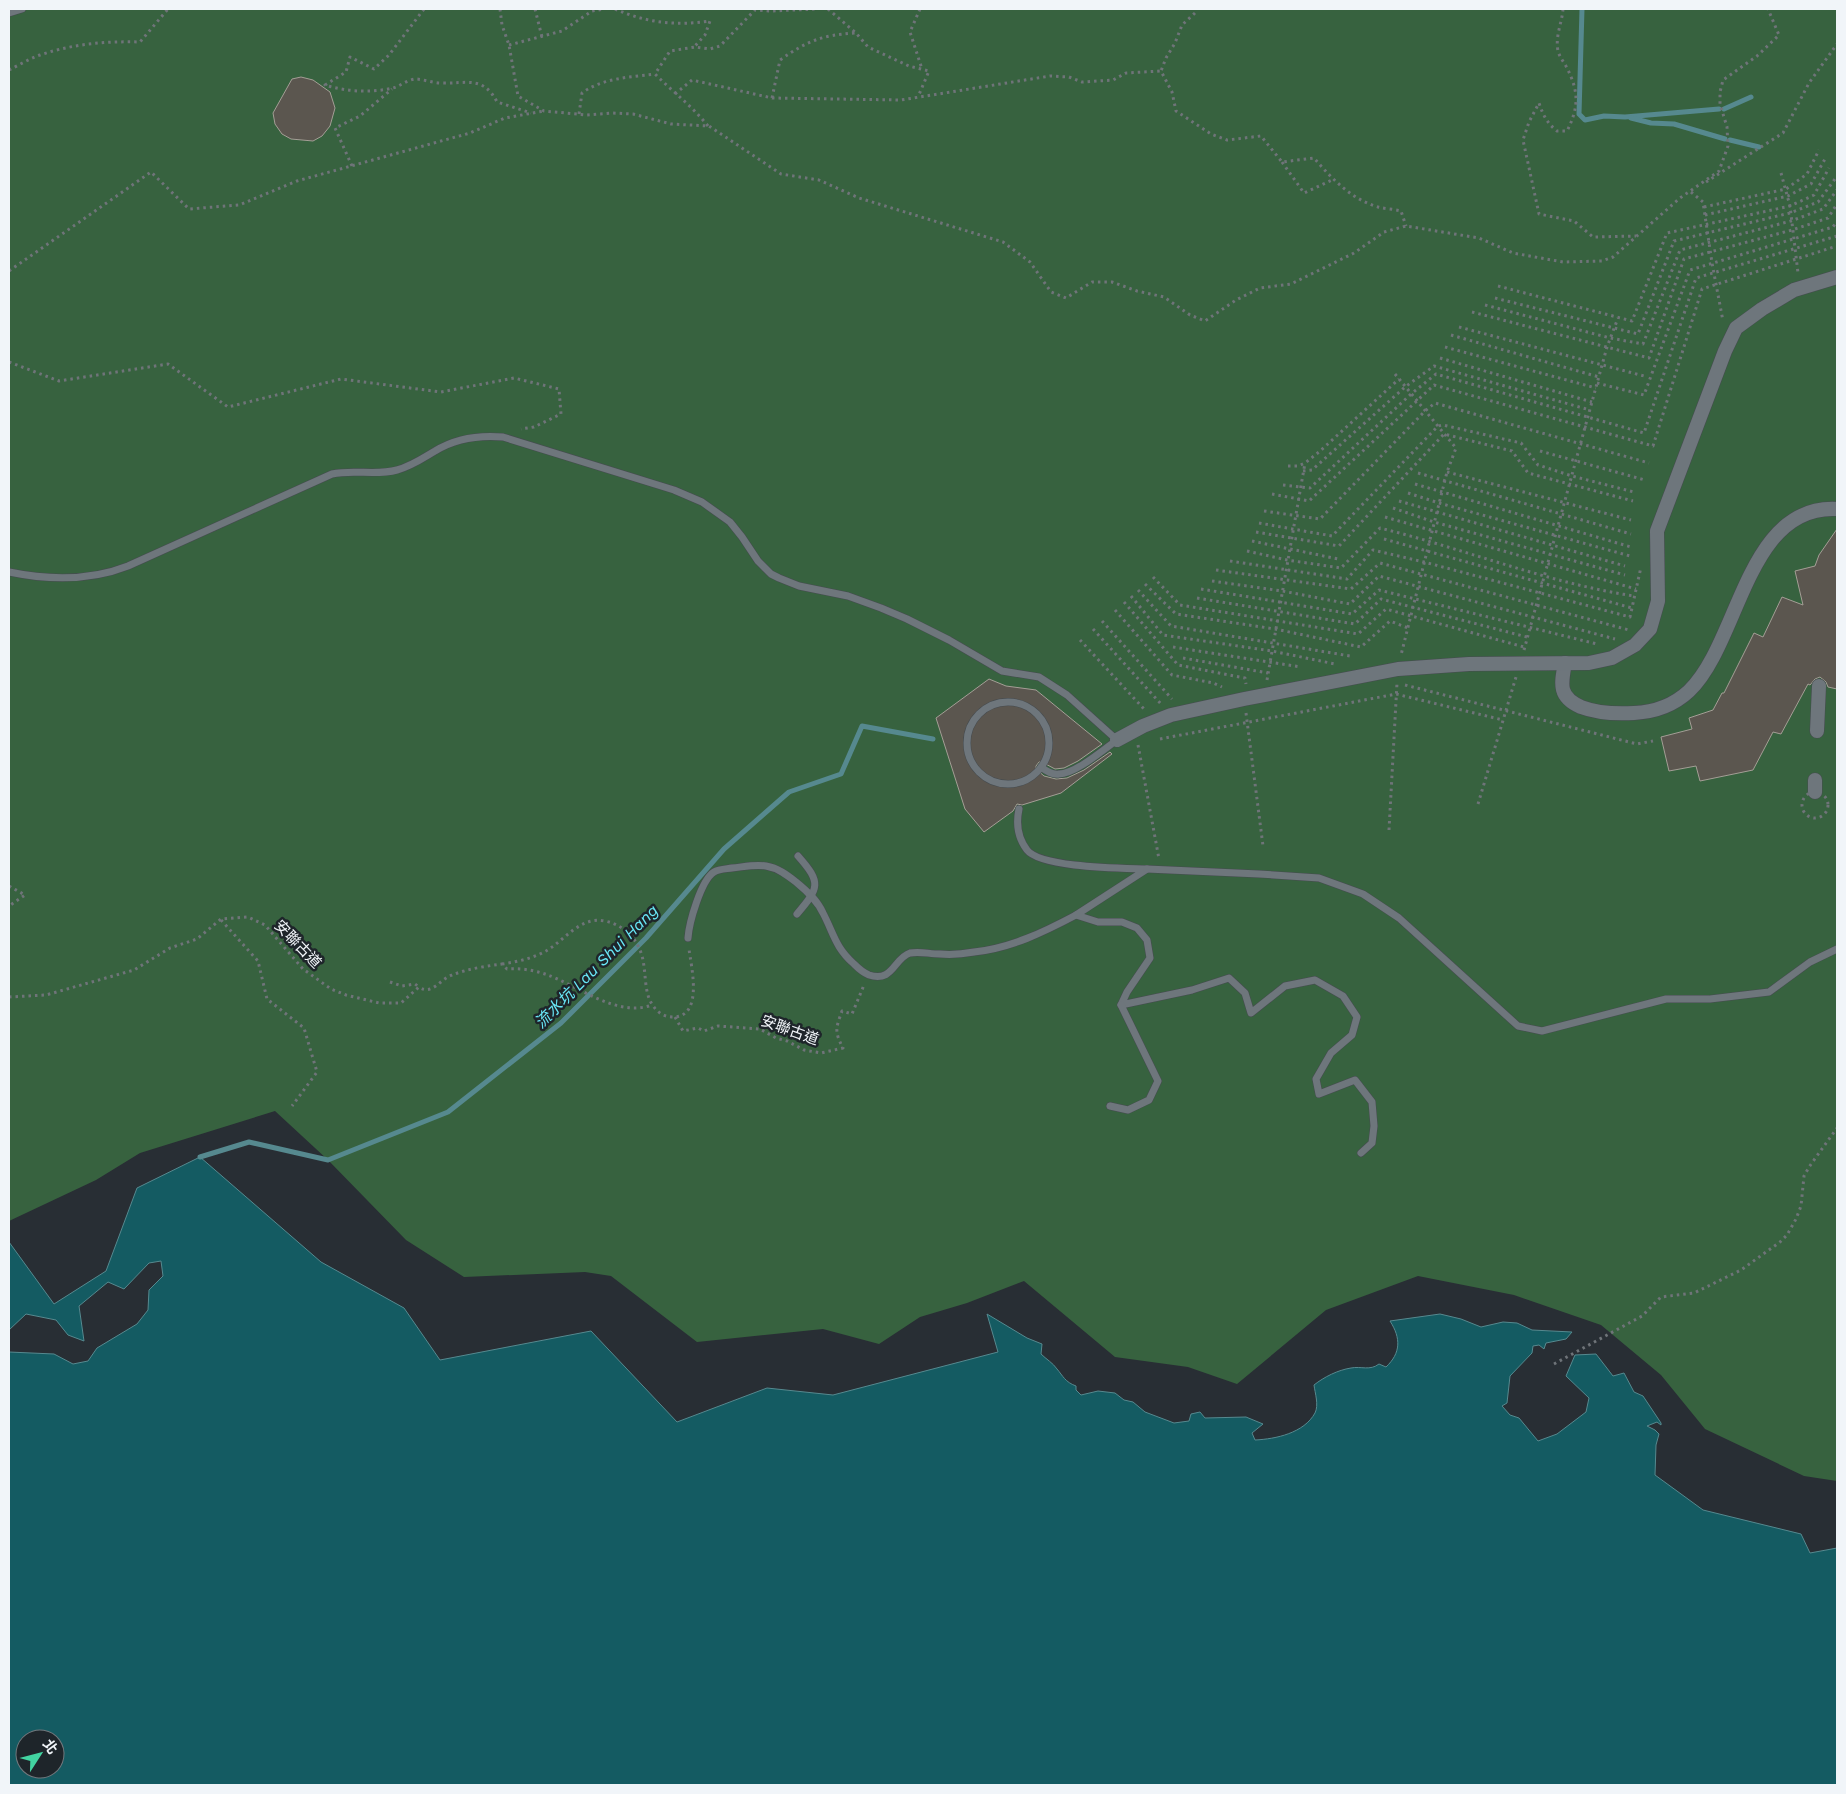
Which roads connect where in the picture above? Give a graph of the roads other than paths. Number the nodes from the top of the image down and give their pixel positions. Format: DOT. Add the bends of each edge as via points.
graph roads {
  1 [pos="22,9"];
  2 [pos="9,13"];
  3 [pos="1837,277"];
  4 [pos="1837,509"];
  5 [pos="9,572"];
  6 [pos="1564,663"];
  7 [pos="1819,686"];
  8 [pos="1817,730"];
  9 [pos="1117,740"];
  10 [pos="1041,767"];
  11 [pos="1018,809"];
  12 [pos="798,856"];
  13 [pos="1147,870"];
  14 [pos="813,896"];
  15 [pos="797,914"];
  16 [pos="1076,915"];
  17 [pos="688,938"];
  18 [pos="1837,949"];
  19 [pos="1121,1005"];
  20 [pos="1110,1106"];
  21 [pos="1361,1153"];
  1 -- 2 [label="lane"];
  3 -- 6 [label="street" via="1799,289 1736,328 1657,531 1658,601 1650,629 1635,645 1612,658 1589,663"];
  4 -- 6 [label="street" via="1805,515 1787,525 1771,540 1704,672 1690,690 1674,702 1638,713 1610,713 1586,708 1572,703 1563,692"];
  5 -- 9 [label="lane" via="54,577 108,573 332,474 391,472 453,442 492,436 525,443 694,498 730,522 764,568 779,578 873,605 920,625 1002,671 1039,678 1067,695"];
  6 -- 9 [label="street" via="1469,664 1264,695 1155,721"];
  7 -- 8 [label="street"];
  9 -- 10 [label="lane" via="1070,771 1059,774"];
  10 -- 10 [label="lane" via="1030,777 1010,783 982,775 967,749 973,720 992,704 1016,702 1027,706 1037,714 1048,736 1048,748"];
  11 -- 13 [label="lane" via="1018,834 1028,851 1046,860"];
  12 -- 14 [label="lane" via="813,876 816,885"];
  13 -- 16 [label="lane"];
  13 -- 18 [label="lane" via="1318,878 1363,894 1399,918 1518,1026 1542,1031 1666,999 1710,999 1769,992 1810,962"];
  14 -- 15 [label="lane"];
  14 -- 16 [label="lane" via="843,954 869,975 882,976 907,954 975,952 1012,944"];
  14 -- 17 [label="lane" via="787,875 771,868 721,869 705,880"];
  16 -- 19 [label="lane" via="1098,922 1122,922 1137,928 1147,940 1150,958"];
  19 -- 20 [label="lane" via="1158,1081 1148,1100 1128,1110"];
  19 -- 21 [label="lane" via="1192,990 1229,978 1246,993 1251,1013 1285,986 1315,980 1342,996 1357,1017 1352,1035 1330,1052 1316,1079 1319,1094 1355,1080 1372,1102 1372,1143"];
}
